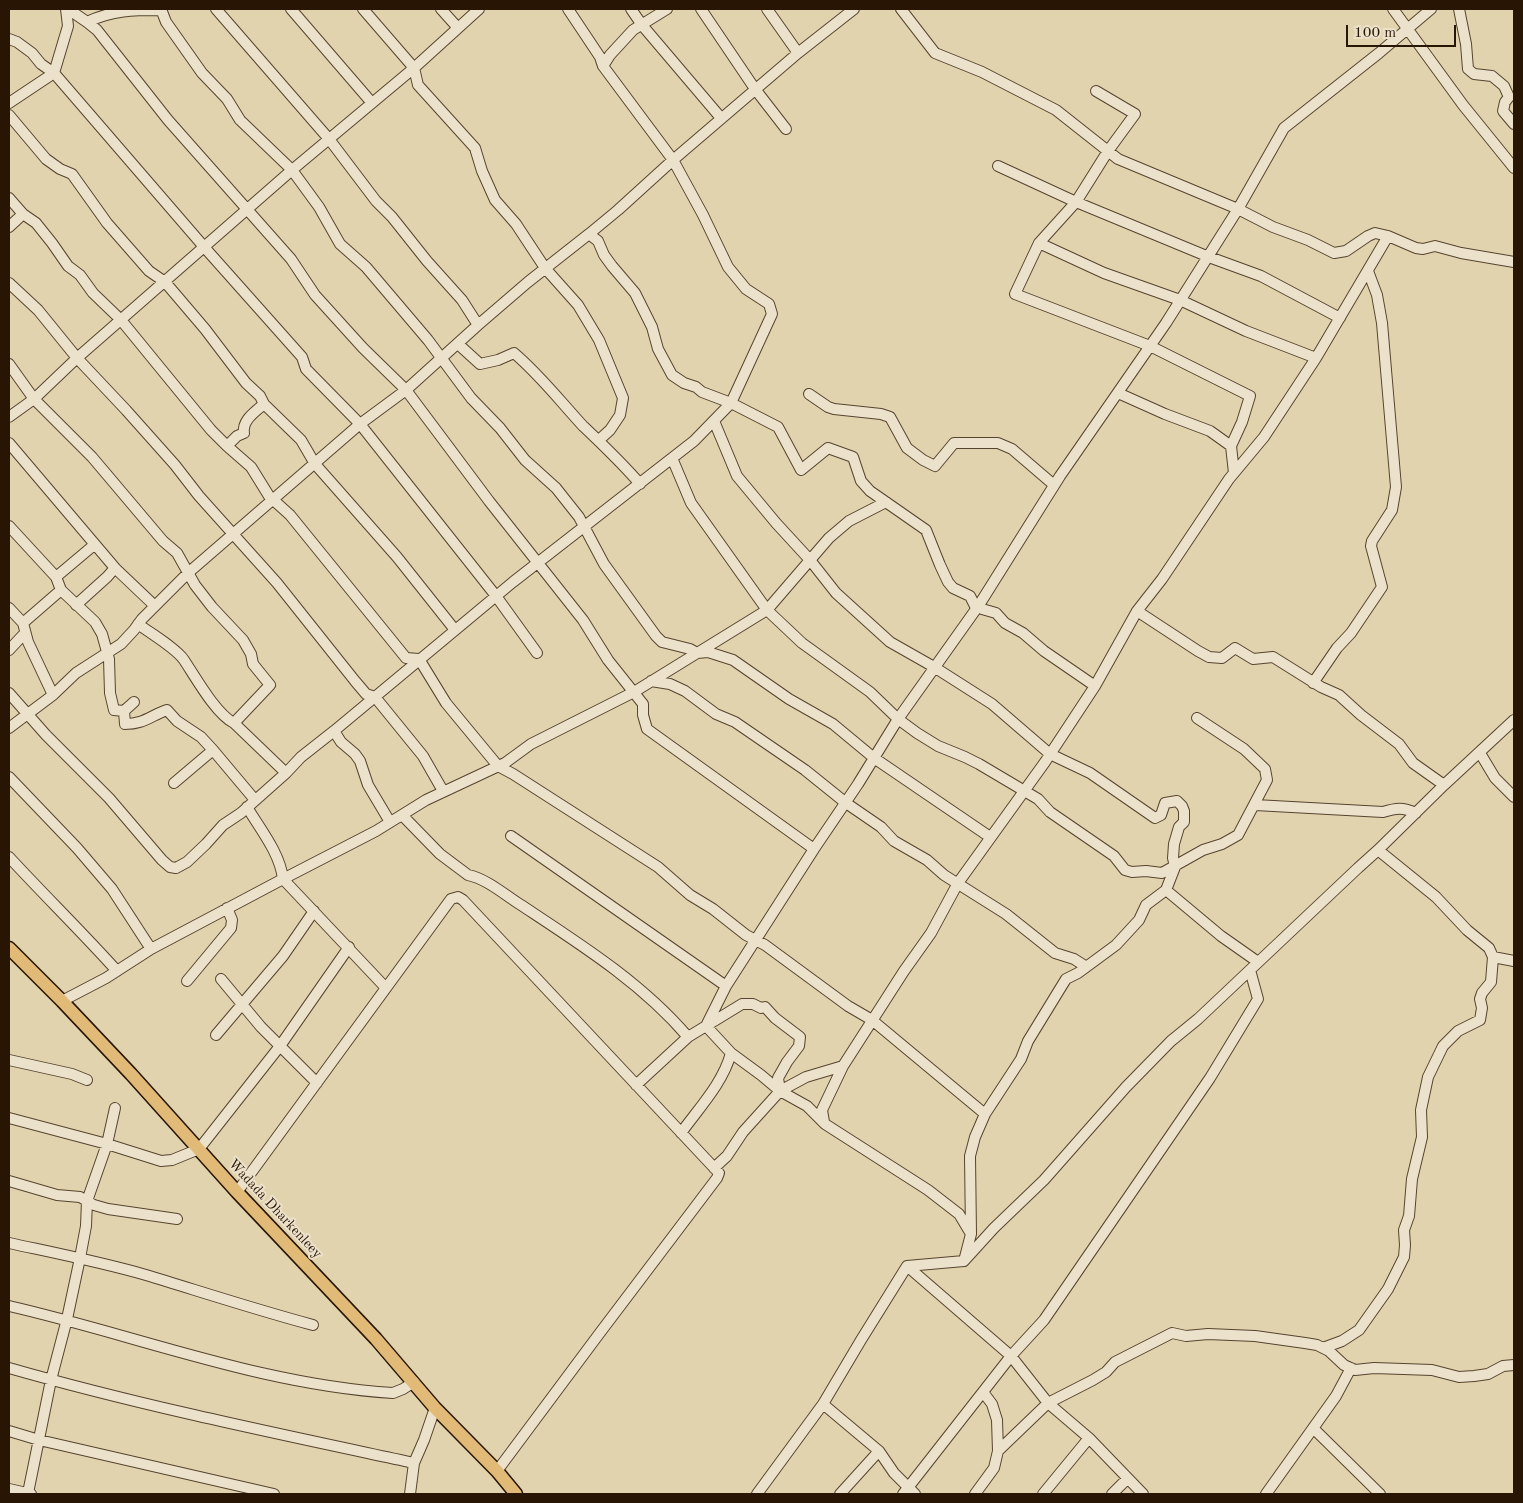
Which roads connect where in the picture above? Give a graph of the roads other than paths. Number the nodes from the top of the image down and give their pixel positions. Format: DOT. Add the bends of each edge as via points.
graph roads {
  1 [pos="67,9"];
  2 [pos="161,9"];
  3 [pos="216,9"];
  4 [pos="291,9"];
  5 [pos="363,9"];
  6 [pos="441,9"];
  7 [pos="479,9"];
  8 [pos="568,9"];
  9 [pos="631,9"];
  10 [pos="667,9"];
  11 [pos="700,9"];
  12 [pos="767,9"];
  13 [pos="854,9"];
  14 [pos="901,9"];
  15 [pos="1393,9"];
  16 [pos="1431,9"];
  17 [pos="1459,9"];
  18 [pos="840,13"];
  19 [pos="87,22"];
  20 [pos="642,25"];
  21 [pos="458,28"];
  22 [pos="1408,28"];
  23 [pos="9,39"];
  24 [pos="798,53"];
  25 [pos="603,66"];
  26 [pos="414,68"];
  27 [pos="54,72"];
  28 [pos="756,89"];
  29 [pos="1096,90"];
  30 [pos="9,102"];
  31 [pos="372,103"];
  32 [pos="9,116"];
  33 [pos="721,118"];
  34 [pos="1514,124"];
  35 [pos="786,129"];
  36 [pos="330,139"];
  37 [pos="1108,151"];
  38 [pos="673,160"];
  39 [pos="998,166"];
  40 [pos="1514,168"];
  41 [pos="292,170"];
  42 [pos="9,198"];
  43 [pos="1076,202"];
  44 [pos="248,209"];
  45 [pos="1238,209"];
  46 [pos="23,214"];
  47 [pos="9,227"];
  48 [pos="589,234"];
  49 [pos="1388,236"];
  50 [pos="1040,243"];
  51 [pos="205,248"];
  52 [pos="1209,257"];
  53 [pos="1514,262"];
  54 [pos="545,268"];
  55 [pos="1368,271"];
  56 [pos="165,282"];
  57 [pos="9,283"];
  58 [pos="1180,300"];
  59 [pos="1340,318"];
  60 [pos="121,320"];
  61 [pos="478,325"];
  62 [pos="458,344"];
  63 [pos="1150,346"];
  64 [pos="77,358"];
  65 [pos="440,358"];
  66 [pos="1316,358"];
  67 [pos="9,364"];
  68 [pos="406,390"];
  69 [pos="1118,393"];
  70 [pos="810,394"];
  71 [pos="34,399"];
  72 [pos="732,403"];
  73 [pos="264,404"];
  74 [pos="9,417"];
  75 [pos="714,421"];
  76 [pos="360,424"];
  77 [pos="599,440"];
  78 [pos="9,443"];
  79 [pos="227,446"];
  80 [pos="1231,446"];
  81 [pos="672,458"];
  82 [pos="316,464"];
  83 [pos="1234,473"];
  84 [pos="640,484"];
  85 [pos="1054,485"];
  86 [pos="273,501"];
  87 [pos="886,502"];
  88 [pos="9,526"];
  89 [pos="584,528"];
  90 [pos="234,534"];
  91 [pos="94,545"];
  92 [pos="810,560"];
  93 [pos="538,562"];
  94 [pos="114,568"];
  95 [pos="188,573"];
  96 [pos="56,577"];
  97 [pos="61,590"];
  98 [pos="496,596"];
  99 [pos="76,605"];
  100 [pos="155,606"];
  101 [pos="978,606"];
  102 [pos="9,608"];
  103 [pos="767,610"];
  104 [pos="1138,611"];
  105 [pos="138,624"];
  106 [pos="24,628"];
  107 [pos="454,630"];
  108 [pos="9,650"];
  109 [pos="107,653"];
  110 [pos="537,653"];
  111 [pos="697,653"];
  112 [pos="419,659"];
  113 [pos="934,667"];
  114 [pos="651,681"];
  115 [pos="1313,683"];
  116 [pos="1096,686"];
  117 [pos="634,692"];
  118 [pos="9,693"];
  119 [pos="52,695"];
  120 [pos="375,697"];
  121 [pos="134,702"];
  122 [pos="124,711"];
  123 [pos="27,714"];
  124 [pos="898,718"];
  125 [pos="1197,718"];
  126 [pos="1514,720"];
  127 [pos="234,724"];
  128 [pos="9,728"];
  129 [pos="334,731"];
  130 [pos="213,750"];
  131 [pos="1480,753"];
  132 [pos="1050,754"];
  133 [pos="874,758"];
  134 [pos="498,766"];
  135 [pos="286,773"];
  136 [pos="9,778"];
  137 [pos="174,783"];
  138 [pos="1444,785"];
  139 [pos="443,791"];
  140 [pos="1024,791"];
  141 [pos="1514,797"];
  142 [pos="846,802"];
  143 [pos="251,803"];
  144 [pos="1254,805"];
  145 [pos="1416,813"];
  146 [pos="402,814"];
  147 [pos="390,822"];
  148 [pos="510,836"];
  149 [pos="990,837"];
  150 [pos="814,849"];
  151 [pos="1378,850"];
  152 [pos="9,857"];
  153 [pos="1175,867"];
  154 [pos="283,879"];
  155 [pos="958,883"];
  156 [pos="1166,890"];
  157 [pos="227,908"];
  158 [pos="314,911"];
  159 [pos="756,939"];
  160 [pos="349,947"];
  161 [pos="9,948"];
  162 [pos="151,949"];
  163 [pos="1493,956"];
  164 [pos="1514,961"];
  165 [pos="1258,962"];
  166 [pos="1085,966"];
  167 [pos="1250,970"];
  168 [pos="117,971"];
  169 [pos="222,979"];
  170 [pos="187,981"];
  171 [pos="726,986"];
  172 [pos="386,988"];
  173 [pos="62,1001"];
  174 [pos="241,1004"];
  175 [pos="872,1020"];
  176 [pos="706,1026"];
  177 [pos="216,1035"];
  178 [pos="688,1037"];
  179 [pos="280,1046"];
  180 [pos="730,1052"];
  181 [pos="9,1060"];
  182 [pos="843,1066"];
  183 [pos="87,1080"];
  184 [pos="317,1083"];
  185 [pos="636,1085"];
  186 [pos="780,1091"];
  187 [pos="116,1108"];
  188 [pos="985,1114"];
  189 [pos="9,1118"];
  190 [pos="825,1124"];
  191 [pos="681,1134"];
  192 [pos="107,1144"];
  193 [pos="199,1149"];
  194 [pos="714,1168"];
  195 [pos="9,1181"];
  196 [pos="237,1192"];
  197 [pos="87,1201"];
  198 [pos="177,1219"];
  199 [pos="971,1234"];
  200 [pos="9,1243"];
  201 [pos="80,1258"];
  202 [pos="964,1261"];
  203 [pos="907,1266"];
  204 [pos="9,1306"];
  205 [pos="67,1319"];
  206 [pos="313,1325"];
  207 [pos="1323,1348"];
  208 [pos="1011,1356"];
  209 [pos="1514,1365"];
  210 [pos="9,1368"];
  211 [pos="1350,1368"];
  212 [pos="51,1380"];
  213 [pos="414,1382"];
  214 [pos="983,1392"];
  215 [pos="1048,1403"];
  216 [pos="823,1404"];
  217 [pos="435,1408"];
  218 [pos="1313,1428"];
  219 [pos="9,1431"];
  220 [pos="1089,1438"];
  221 [pos="39,1440"];
  222 [pos="998,1451"];
  223 [pos="878,1452"];
  224 [pos="414,1463"];
  225 [pos="498,1472"];
  226 [pos="1127,1479"];
  227 [pos="9,1489"];
  228 [pos="908,1492"];
  229 [pos="30,1494"];
  230 [pos="274,1494"];
  231 [pos="410,1494"];
  232 [pos="516,1494"];
  233 [pos="757,1494"];
  234 [pos="840,1494"];
  235 [pos="975,1494"];
  236 [pos="1043,1494"];
  237 [pos="1112,1494"];
  238 [pos="1143,1494"];
  239 [pos="1266,1494"];
  240 [pos="1380,1494"];
  1 -- 19 [label="street"];
  1 -- 27 [label="street" via="68,26"];
  2 -- 19 [label="street" via="126,10 104,14"];
  2 -- 41 [label="street" via="166,22 202,73 227,99 240,120"];
  3 -- 36 [label="street"];
  4 -- 31 [label="street"];
  5 -- 26 [label="street"];
  6 -- 21 [label="street"];
  7 -- 21 [label="street"];
  8 -- 25 [label="street"];
  9 -- 20 [label="street"];
  10 -- 20 [label="street"];
  11 -- 28 [label="street"];
  12 -- 24 [label="street"];
  13 -- 18 [label="street"];
  14 -- 37 [label="street" via="935,53 982,72 1056,110"];
  15 -- 22 [label="street"];
  16 -- 22 [label="street"];
  17 -- 34 [label="street" via="1468,69 1474,74 1492,76 1504,86 1509,97 1503,111"];
  18 -- 24 [label="street"];
  19 -- 44 [label="street" via="116,52 168,120"];
  20 -- 25 [label="street" via="633,30"];
  20 -- 33 [label="street"];
  21 -- 26 [label="street"];
  22 -- 40 [label="street" via="1463,105"];
  22 -- 45 [label="street" via="1284,128"];
  23 -- 27 [label="street"];
  24 -- 28 [label="street"];
  25 -- 38 [label="street"];
  26 -- 31 [label="street"];
  26 -- 54 [label="street" via="418,85 475,148 494,200 516,224"];
  27 -- 30 [label="street"];
  27 -- 51 [label="street"];
  28 -- 33 [label="street"];
  28 -- 35 [label="street"];
  29 -- 37 [label="street" via="1136,114"];
  31 -- 36 [label="street"];
  32 -- 56 [label="street" via="46,158 72,174 107,223 149,271"];
  33 -- 38 [label="street"];
  36 -- 41 [label="street"];
  36 -- 61 [label="street" via="376,201 462,300"];
  37 -- 43 [label="street"];
  37 -- 45 [label="street" via="1118,159"];
  38 -- 48 [label="street"];
  38 -- 72 [label="street" via="728,267 746,289 769,304 772,314"];
  39 -- 43 [label="street"];
  41 -- 44 [label="street"];
  41 -- 65 [label="street" via="319,207 340,244 366,267"];
  42 -- 46 [label="street"];
  43 -- 50 [label="street"];
  43 -- 52 [label="street"];
  44 -- 51 [label="street"];
  44 -- 68 [label="street" via="291,259 315,295"];
  45 -- 49 [label="street" via="1334,252 1346,251 1368,236"];
  45 -- 52 [label="street"];
  46 -- 47 [label="street"];
  46 -- 60 [label="street" via="36,223 68,266"];
  48 -- 54 [label="street"];
  48 -- 72 [label="street" via="598,241 612,266 636,293 672,375 702,392"];
  49 -- 53 [label="street" via="1416,248 1435,246"];
  49 -- 55 [label="street"];
  50 -- 58 [label="street" via="1104,273"];
  50 -- 63 [label="street" via="1015,294"];
  51 -- 56 [label="street"];
  51 -- 76 [label="street" via="302,357 306,369"];
  52 -- 58 [label="street"];
  52 -- 59 [label="street" via="1261,276"];
  54 -- 61 [label="street"];
  54 -- 77 [label="street" via="578,305 599,340 623,398 620,415"];
  55 -- 59 [label="street"];
  55 -- 115 [label="street" via="1382,323 1396,486 1392,510 1371,546 1382,587"];
  56 -- 60 [label="street"];
  56 -- 73 [label="street"];
  57 -- 64 [label="street" via="38,310"];
  58 -- 63 [label="street"];
  58 -- 66 [label="street" via="1246,331"];
  59 -- 66 [label="street"];
  60 -- 64 [label="street"];
  60 -- 79 [label="street"];
  61 -- 62 [label="street"];
  62 -- 65 [label="street"];
  62 -- 77 [label="street" via="480,364 514,353"];
  63 -- 69 [label="street"];
  63 -- 80 [label="street" via="1250,396"];
  64 -- 71 [label="street"];
  64 -- 90 [label="street"];
  65 -- 68 [label="street"];
  65 -- 89 [label="street" via="525,460 556,488"];
  66 -- 83 [label="street" via="1264,436"];
  67 -- 71 [label="street"];
  68 -- 76 [label="street"];
  68 -- 93 [label="street"];
  69 -- 80 [label="street" via="1210,431"];
  69 -- 85 [label="street"];
  70 -- 85 [label="street" via="834,409 890,417 906,448 935,466 954,443 998,443 1012,449"];
  71 -- 74 [label="street"];
  71 -- 95 [label="street" via="92,457 163,541 177,553"];
  72 -- 75 [label="street"];
  72 -- 87 [label="street" via="778,427 801,470 828,448 853,457 861,481 870,492"];
  73 -- 79 [label="street" via="245,422 244,433"];
  73 -- 82 [label="street" via="301,440"];
  75 -- 81 [label="street"];
  75 -- 92 [label="street" via="737,476"];
  76 -- 82 [label="street"];
  76 -- 98 [label="street"];
  77 -- 84 [label="street"];
  78 -- 91 [label="street"];
  79 -- 86 [label="street" via="252,467"];
  80 -- 83 [label="street"];
  81 -- 84 [label="street"];
  81 -- 103 [label="street" via="691,503"];
  82 -- 86 [label="street"];
  82 -- 107 [label="street" via="397,557"];
  83 -- 104 [label="street"];
  84 -- 89 [label="street"];
  85 -- 101 [label="street"];
  86 -- 90 [label="street"];
  86 -- 112 [label="street" via="290,515 406,658"];
  87 -- 92 [label="street" via="849,521"];
  87 -- 101 [label="street" via="926,530 948,582 970,596"];
  88 -- 96 [label="street"];
  89 -- 93 [label="street"];
  89 -- 111 [label="street" via="604,564 656,636 662,642"];
  90 -- 95 [label="street"];
  90 -- 120 [label="street" via="354,681 366,694"];
  91 -- 94 [label="street"];
  91 -- 96 [label="street"];
  92 -- 103 [label="street"];
  92 -- 113 [label="street" via="836,593 890,642"];
  93 -- 98 [label="street"];
  93 -- 117 [label="street"];
  94 -- 99 [label="street"];
  94 -- 100 [label="street"];
  95 -- 100 [label="street"];
  95 -- 127 [label="street" via="212,607 243,640 251,654 252,664 270,686"];
  96 -- 97 [label="street"];
  97 -- 99 [label="street"];
  97 -- 106 [label="street"];
  98 -- 107 [label="street"];
  98 -- 110 [label="street"];
  99 -- 109 [label="street" via="95,622"];
  100 -- 105 [label="street"];
  101 -- 113 [label="street"];
  101 -- 116 [label="street" via="996,613 1005,623 1024,633 1044,651"];
  102 -- 106 [label="street"];
  103 -- 111 [label="street"];
  103 -- 124 [label="street"];
  104 -- 115 [label="street" via="1209,657 1222,658 1235,648 1253,658 1273,657"];
  104 -- 116 [label="street"];
  105 -- 109 [label="street" via="121,644"];
  105 -- 127 [label="street" via="183,659 216,707"];
  106 -- 108 [label="street"];
  106 -- 119 [label="street"];
  107 -- 112 [label="street"];
  109 -- 119 [label="street" via="76,673"];
  109 -- 122 [label="street" via="114,710"];
  111 -- 114 [label="street"];
  111 -- 133 [label="street" via="708,652 733,660 789,699 833,724"];
  112 -- 120 [label="street"];
  112 -- 134 [label="street" via="446,703"];
  113 -- 124 [label="street"];
  113 -- 132 [label="street" via="992,704"];
  114 -- 117 [label="street"];
  114 -- 142 [label="street" via="685,691 716,714 735,722"];
  115 -- 138 [label="street" via="1339,695 1400,744 1413,763"];
  116 -- 132 [label="street"];
  117 -- 134 [label="street" via="531,744"];
  117 -- 150 [label="street" via="643,704 647,729"];
  118 -- 123 [label="street"];
  119 -- 123 [label="street"];
  120 -- 129 [label="street"];
  120 -- 139 [label="street" via="423,756"];
  121 -- 122 [label="street"];
  122 -- 130 [label="street" via="125,724 132,724 167,710"];
  123 -- 128 [label="street"];
  123 -- 143 [label="street" via="109,798 170,867 176,868 187,862 223,825"];
  124 -- 133 [label="street"];
  124 -- 140 [label="street" via="938,746 965,757"];
  125 -- 144 [label="street" via="1244,749 1265,769 1267,780"];
  126 -- 131 [label="street"];
  127 -- 135 [label="street"];
  129 -- 135 [label="street"];
  129 -- 147 [label="street" via="341,742 356,754 368,785"];
  130 -- 137 [label="street"];
  130 -- 143 [label="street"];
  131 -- 138 [label="street"];
  131 -- 141 [label="street" via="1495,778"];
  132 -- 140 [label="street"];
  132 -- 153 [label="street" via="1090,773 1155,818 1161,815 1165,804 1176,801 1182,806 1184,822 1174,844"];
  133 -- 142 [label="street"];
  133 -- 149 [label="street"];
  134 -- 139 [label="street"];
  134 -- 159 [label="street" via="658,868 690,895"];
  135 -- 143 [label="street"];
  136 -- 162 [label="street" via="112,889"];
  138 -- 145 [label="street"];
  139 -- 146 [label="street"];
  140 -- 149 [label="street"];
  140 -- 153 [label="street" via="1114,856 1126,870 1162,873"];
  142 -- 150 [label="street"];
  142 -- 155 [label="street" via="881,827 894,841"];
  143 -- 154 [label="street"];
  144 -- 145 [label="street" via="1383,812 1406,808"];
  144 -- 153 [label="street" via="1238,835"];
  145 -- 151 [label="street"];
  146 -- 147 [label="street"];
  146 -- 178 [label="street" via="440,854 468,875 500,891 561,930 635,986 675,1021"];
  147 -- 154 [label="street"];
  148 -- 171 [label="street"];
  149 -- 155 [label="street"];
  150 -- 159 [label="street"];
  151 -- 163 [label="street" via="1436,897 1489,948"];
  151 -- 165 [label="street"];
  152 -- 168 [label="street"];
  153 -- 156 [label="street"];
  154 -- 157 [label="street"];
  154 -- 158 [label="street"];
  155 -- 166 [label="street" via="1006,914 1055,953"];
  155 -- 175 [label="street" via="931,933"];
  156 -- 165 [label="street"];
  156 -- 166 [label="street" via="1146,905 1139,920 1116,945"];
  157 -- 162 [label="street"];
  157 -- 170 [label="street" via="232,920 231,928"];
  158 -- 160 [label="street"];
  158 -- 174 [label="street" via="283,956"];
  159 -- 171 [label="street"];
  159 -- 175 [label="street" via="826,991"];
  160 -- 172 [label="street"];
  160 -- 179 [label="street"];
  161 -- 173 [label="main road, Wadada Dharkenleey"];
  162 -- 168 [label="street"];
  163 -- 164 [label="street"];
  163 -- 207 [label="street" via="1491,982 1480,999 1480,1020 1458,1031 1443,1046 1428,1077 1421,1110 1422,1137 1404,1230 1404,1257 1388,1290 1359,1330"];
  165 -- 167 [label="street"];
  166 -- 188 [label="street" via="1066,979 1028,1041 1021,1059"];
  167 -- 202 [label="street" via="1171,1040 1044,1180"];
  167 -- 208 [label="street" via="1258,999 1210,1078 1044,1320"];
  168 -- 173 [label="street"];
  169 -- 174 [label="street"];
  171 -- 176 [label="street"];
  172 -- 184 [label="street"];
  172 -- 185 [label="street" via="451,899 458,897 578,1020"];
  173 -- 193 [label="main road, Wadada Dharkenleey"];
  174 -- 177 [label="street"];
  174 -- 179 [label="street"];
  175 -- 182 [label="street"];
  175 -- 188 [label="street"];
  176 -- 178 [label="street"];
  176 -- 180 [label="street"];
  176 -- 186 [label="street" via="742,1004 753,1004 765,1007 800,1037 799,1046 778,1078"];
  178 -- 185 [label="street"];
  179 -- 184 [label="street"];
  179 -- 193 [label="street"];
  180 -- 186 [label="street"];
  180 -- 191 [label="street" via="723,1076"];
  181 -- 183 [label="street"];
  182 -- 186 [label="street" via="806,1077"];
  182 -- 190 [label="street" via="822,1110"];
  184 -- 196 [label="street"];
  185 -- 191 [label="street"];
  186 -- 190 [label="street" via="807,1106"];
  186 -- 194 [label="street"];
  187 -- 192 [label="street"];
  188 -- 199 [label="street" via="970,1156"];
  189 -- 192 [label="street"];
  190 -- 199 [label="street" via="928,1190 959,1214"];
  191 -- 194 [label="street"];
  192 -- 193 [label="street" via="161,1161"];
  192 -- 197 [label="street"];
  193 -- 196 [label="main road, Wadada Dharkenleey"];
  194 -- 225 [label="street" via="719,1173 718,1178"];
  195 -- 197 [label="street"];
  196 -- 213 [label="main road, Wadada Dharkenleey"];
  197 -- 198 [label="street" via="108,1209"];
  197 -- 201 [label="street"];
  199 -- 202 [label="street"];
  200 -- 201 [label="street"];
  201 -- 205 [label="street"];
  201 -- 206 [label="street"];
  202 -- 203 [label="street"];
  203 -- 208 [label="street"];
  203 -- 216 [label="street"];
  204 -- 205 [label="street"];
  205 -- 212 [label="street"];
  205 -- 213 [label="street" via="198,1357 299,1380 392,1393"];
  207 -- 211 [label="street"];
  207 -- 215 [label="street" via="1254,1336 1172,1333 1115,1362 1106,1372"];
  208 -- 214 [label="street"];
  208 -- 215 [label="street"];
  209 -- 211 [label="street" via="1466,1377 1432,1370"];
  210 -- 212 [label="street"];
  211 -- 218 [label="street" via="1336,1396"];
  212 -- 221 [label="street"];
  212 -- 224 [label="street"];
  213 -- 217 [label="main road, Wadada Dharkenleey"];
  214 -- 222 [label="street" via="992,1404 997,1420"];
  214 -- 228 [label="street"];
  215 -- 220 [label="street"];
  215 -- 222 [label="street"];
  216 -- 223 [label="street"];
  216 -- 233 [label="street"];
  217 -- 224 [label="street"];
  217 -- 225 [label="main road, Wadada Dharkenleey"];
  218 -- 239 [label="street"];
  218 -- 240 [label="street"];
  219 -- 221 [label="street"];
  220 -- 226 [label="street"];
  220 -- 236 [label="street"];
  221 -- 229 [label="street"];
  221 -- 230 [label="street"];
  222 -- 235 [label="street" via="994,1468"];
  223 -- 228 [label="street"];
  223 -- 234 [label="street"];
  224 -- 231 [label="street"];
  225 -- 232 [label="main road, Wadada Dharkenleey"];
  226 -- 237 [label="street"];
  226 -- 238 [label="street"];
  227 -- 229 [label="street"];
}
